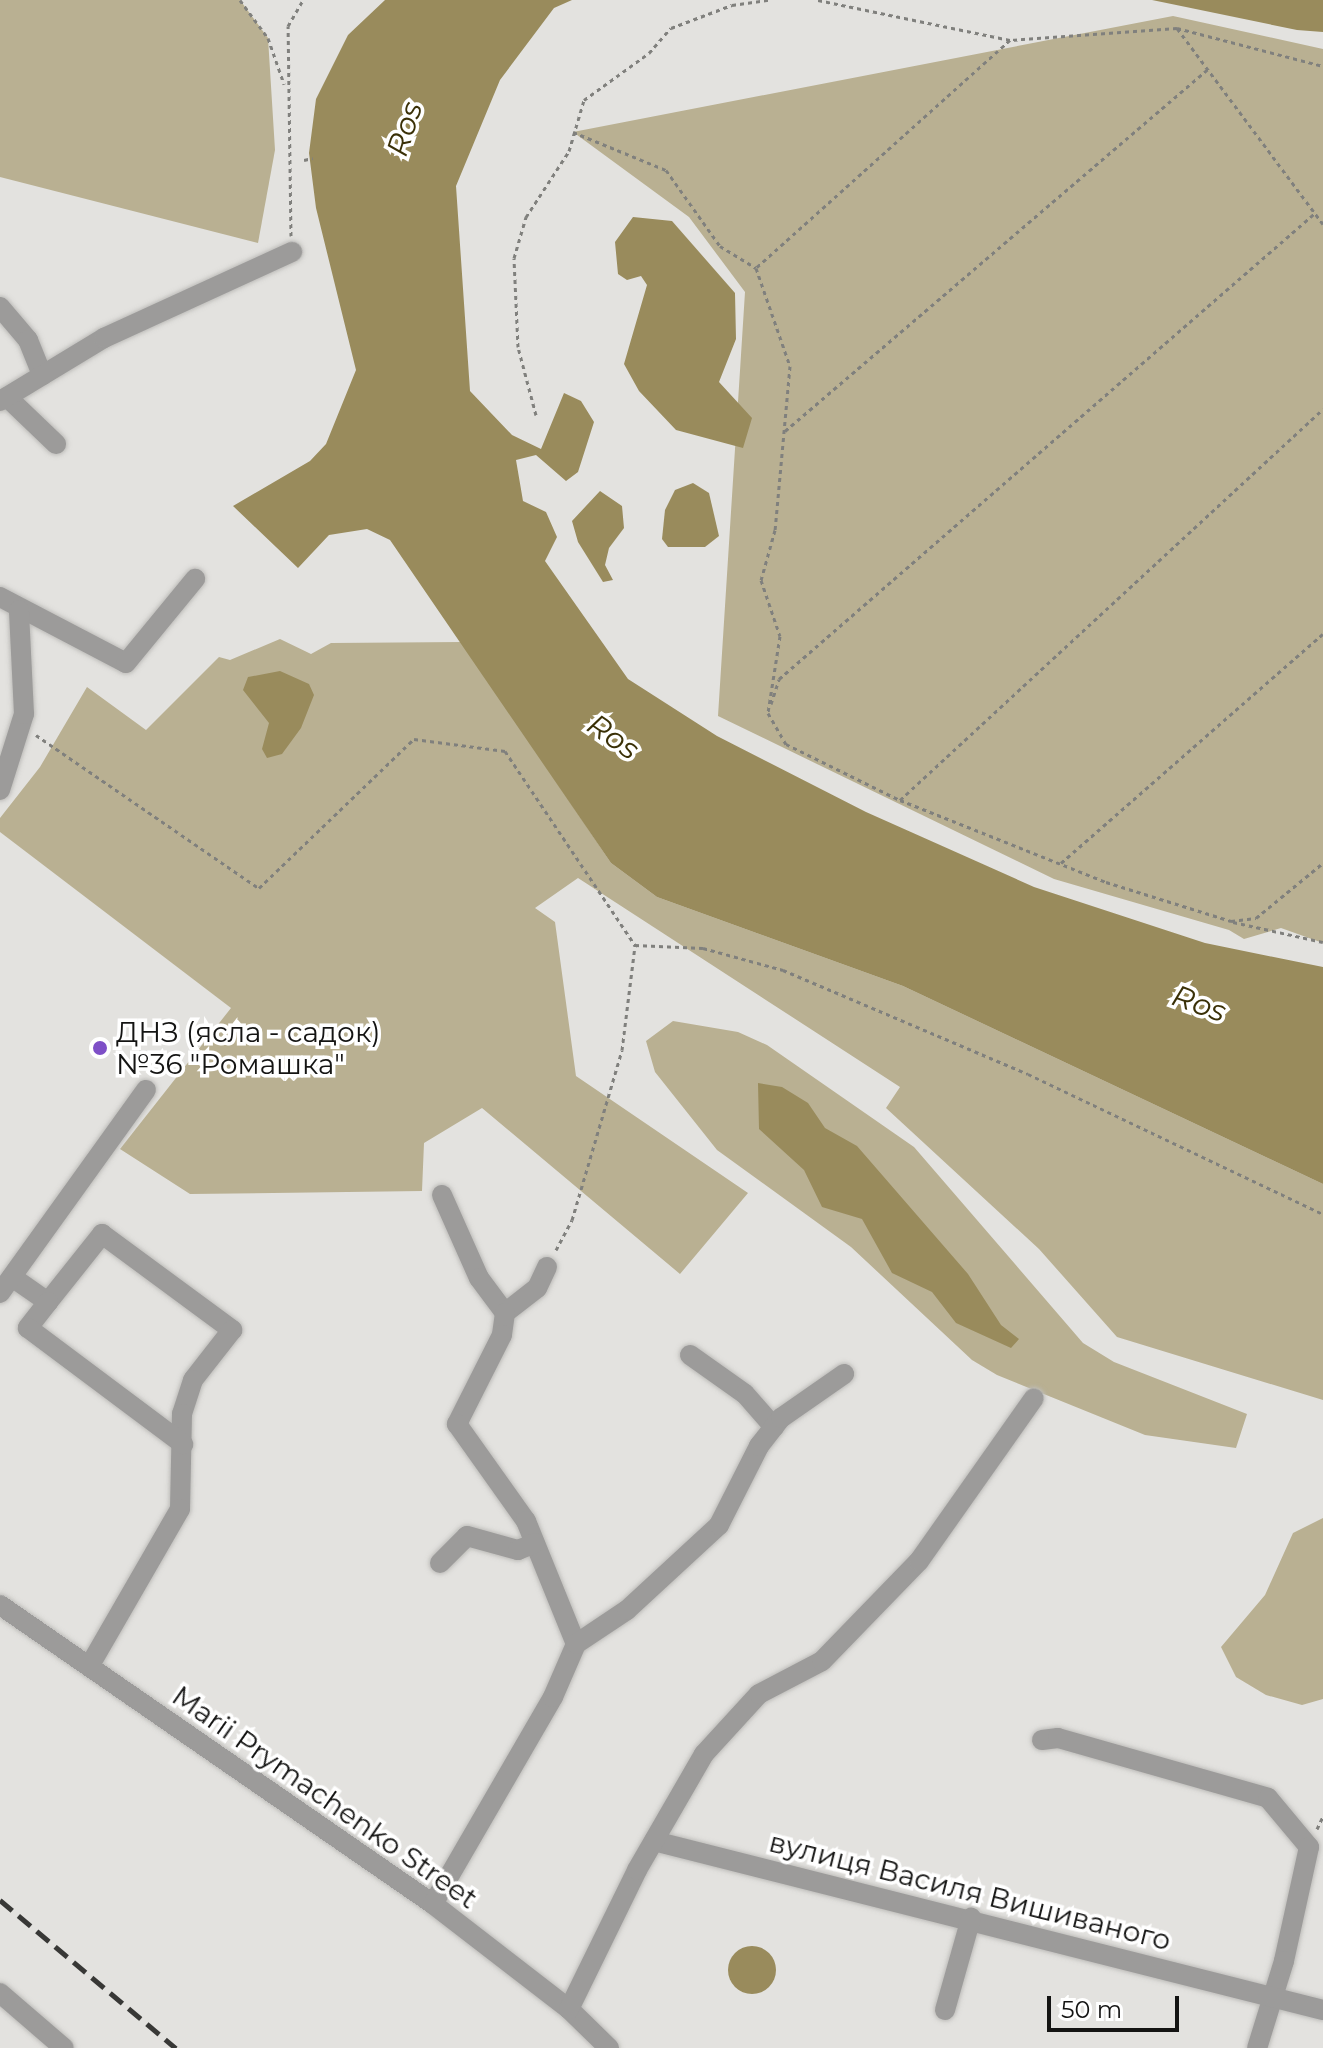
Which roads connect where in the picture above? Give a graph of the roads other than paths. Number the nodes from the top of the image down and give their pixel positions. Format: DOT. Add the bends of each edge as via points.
graph roads {
  1 [pos="292,252"];
  2 [pos="0,307"];
  3 [pos="42,375"];
  4 [pos="3,399"];
  5 [pos="56,444"];
  6 [pos="195,579"];
  7 [pos="0,597"];
  8 [pos="19,610"];
  9 [pos="0,790"];
  10 [pos="146,1090"];
  11 [pos="442,1195"];
  12 [pos="547,1267"];
  13 [pos="6,1285"];
  14 [pos="48,1302"];
  15 [pos="505,1313"];
  16 [pos="690,1355"];
  17 [pos="844,1374"];
  18 [pos="1034,1398"];
  19 [pos="774,1427"];
  20 [pos="183,1444"];
  21 [pos="535,1543"];
  22 [pos="440,1563"];
  23 [pos="0,1605"];
  24 [pos="576,1644"];
  25 [pos="90,1665"];
  26 [pos="1042,1740"];
  27 [pos="654,1841"];
  28 [pos="433,1904"];
  29 [pos="971,1918"];
  30 [pos="0,1993"];
  31 [pos="1271,1998"];
  32 [pos="569,2009"];
  33 [pos="945,2010"];
  34 [pos="1323,2010"];
  35 [pos="52,2044"];
  36 [pos="609,2048"];
  37 [pos="1257,2048"];
  1 -- 3 [label="street" via="104,338"];
  2 -- 3 [label="street" via="28,340"];
  3 -- 4 [label="street"];
  4 -- 5 [label="street"];
  6 -- 8 [label="street" via="126,663"];
  7 -- 8 [label="street"];
  8 -- 9 [label="street" via="22,725"];
  10 -- 13 [label="street"];
  11 -- 15 [label="street" via="479,1278"];
  12 -- 15 [label="street" via="537,1288"];
  13 -- 14 [label="street"];
  14 -- 20 [label="street" via="28,1328"];
  14 -- 20 [label="street" via="102,1234 232,1330 193,1380 182,1414"];
  15 -- 21 [label="street" via="502,1335 457,1424 526,1521"];
  16 -- 19 [label="street" via="745,1394"];
  17 -- 19 [label="street"];
  18 -- 27 [label="street" via="919,1561 822,1661 759,1694 704,1754"];
  19 -- 24 [label="street" via="719,1525 627,1610"];
  20 -- 25 [label="street" via="180,1509"];
  21 -- 22 [label="street" via="518,1550 467,1536"];
  21 -- 24 [label="street"];
  23 -- 25 [label="street, Marii Prymachenko Street"];
  24 -- 28 [label="street" via="553,1697"];
  25 -- 28 [label="street, Marii Prymachenko Street"];
  26 -- 31 [label="street" via="1058,1738 1268,1798 1309,1847"];
  27 -- 29 [label="street, вулиця Василя Вишиваного"];
  27 -- 32 [label="street"];
  28 -- 32 [label="street, Marii Prymachenko Street"];
  29 -- 31 [label="street, вулиця Василя Вишиваного"];
  29 -- 33 [label="street"];
  30 -- 35 [label="street"];
  31 -- 34 [label="street, вулиця Василя Вишиваного"];
  31 -- 37 [label="street"];
  32 -- 36 [label="street, Marii Prymachenko Street"];
}
